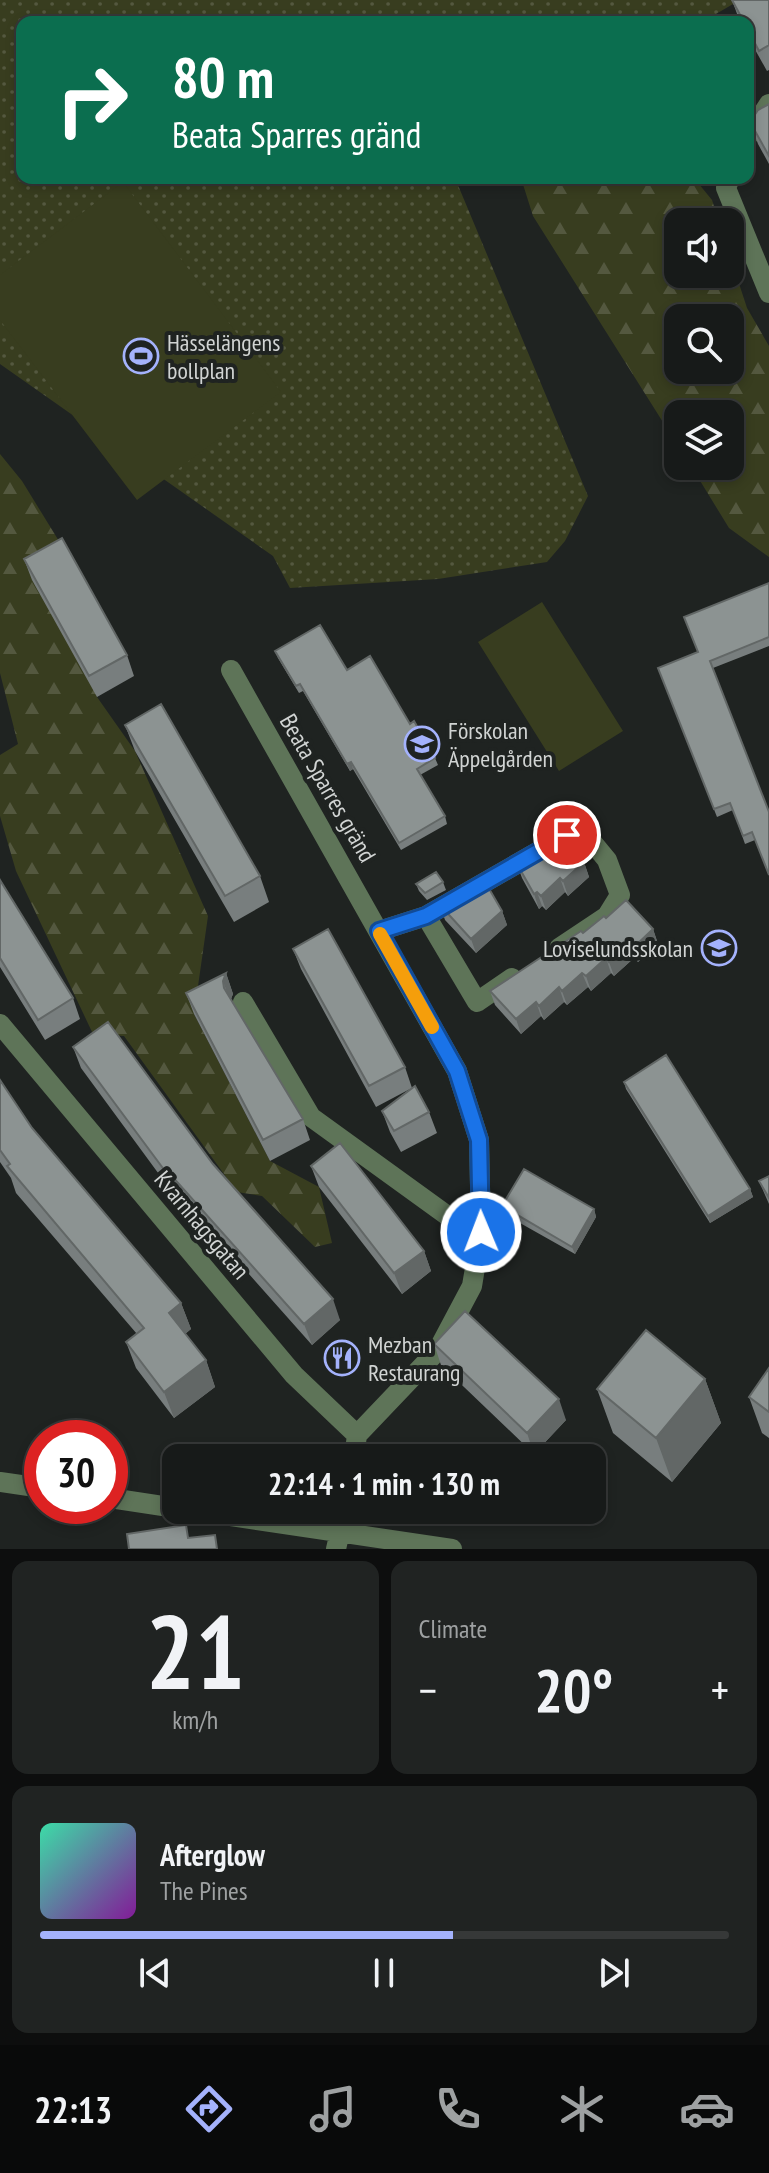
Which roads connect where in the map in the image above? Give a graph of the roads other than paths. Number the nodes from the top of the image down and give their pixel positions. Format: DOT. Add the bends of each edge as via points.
graph roads {
  1 [pos="769,104"];
  2 [pos="754,127"];
  3 [pos="728,184"];
  4 [pos="769,293"];
  5 [pos="231,670"];
  6 [pos="426,916"];
  7 [pos="379,931"];
  8 [pos="243,1002"];
  9 [pos="0,1024"];
  10 [pos="481,1232"];
  11 [pos="357,1435"];
  12 [pos="356,1444"];
  13 [pos="0,1482"];
  14 [pos="24,1485"];
  15 [pos="128,1501"];
  16 [pos="162,1506"];
  17 [pos="257,1524"];
  18 [pos="338,1541"];
  19 [pos="452,1549"];
  1 -- 2 [label="street"];
  3 -- 4 [label="street"];
  5 -- 7 [label="street, Beata Sparres gränd"];
  6 -- 6 [label="street" via="477,1002 607,916 620,895 607,860 588,837 567,835"];
  6 -- 7 [label="street"];
  7 -- 10 [label="street, Beata Sparres gränd" via="457,1071 479,1140"];
  8 -- 10 [label="street" via="311,1117 452,1219"];
  9 -- 11 [label="street, Kvarnhagsgatan" via="294,1375"];
  10 -- 11 [label="street, Beata Sparres gränd" via="472,1286 438,1350"];
  11 -- 12 [label="street"];
  13 -- 14 [label="street"];
  15 -- 16 [label="street"];
  17 -- 18 [label="street"];
  18 -- 19 [label="street"];
}
